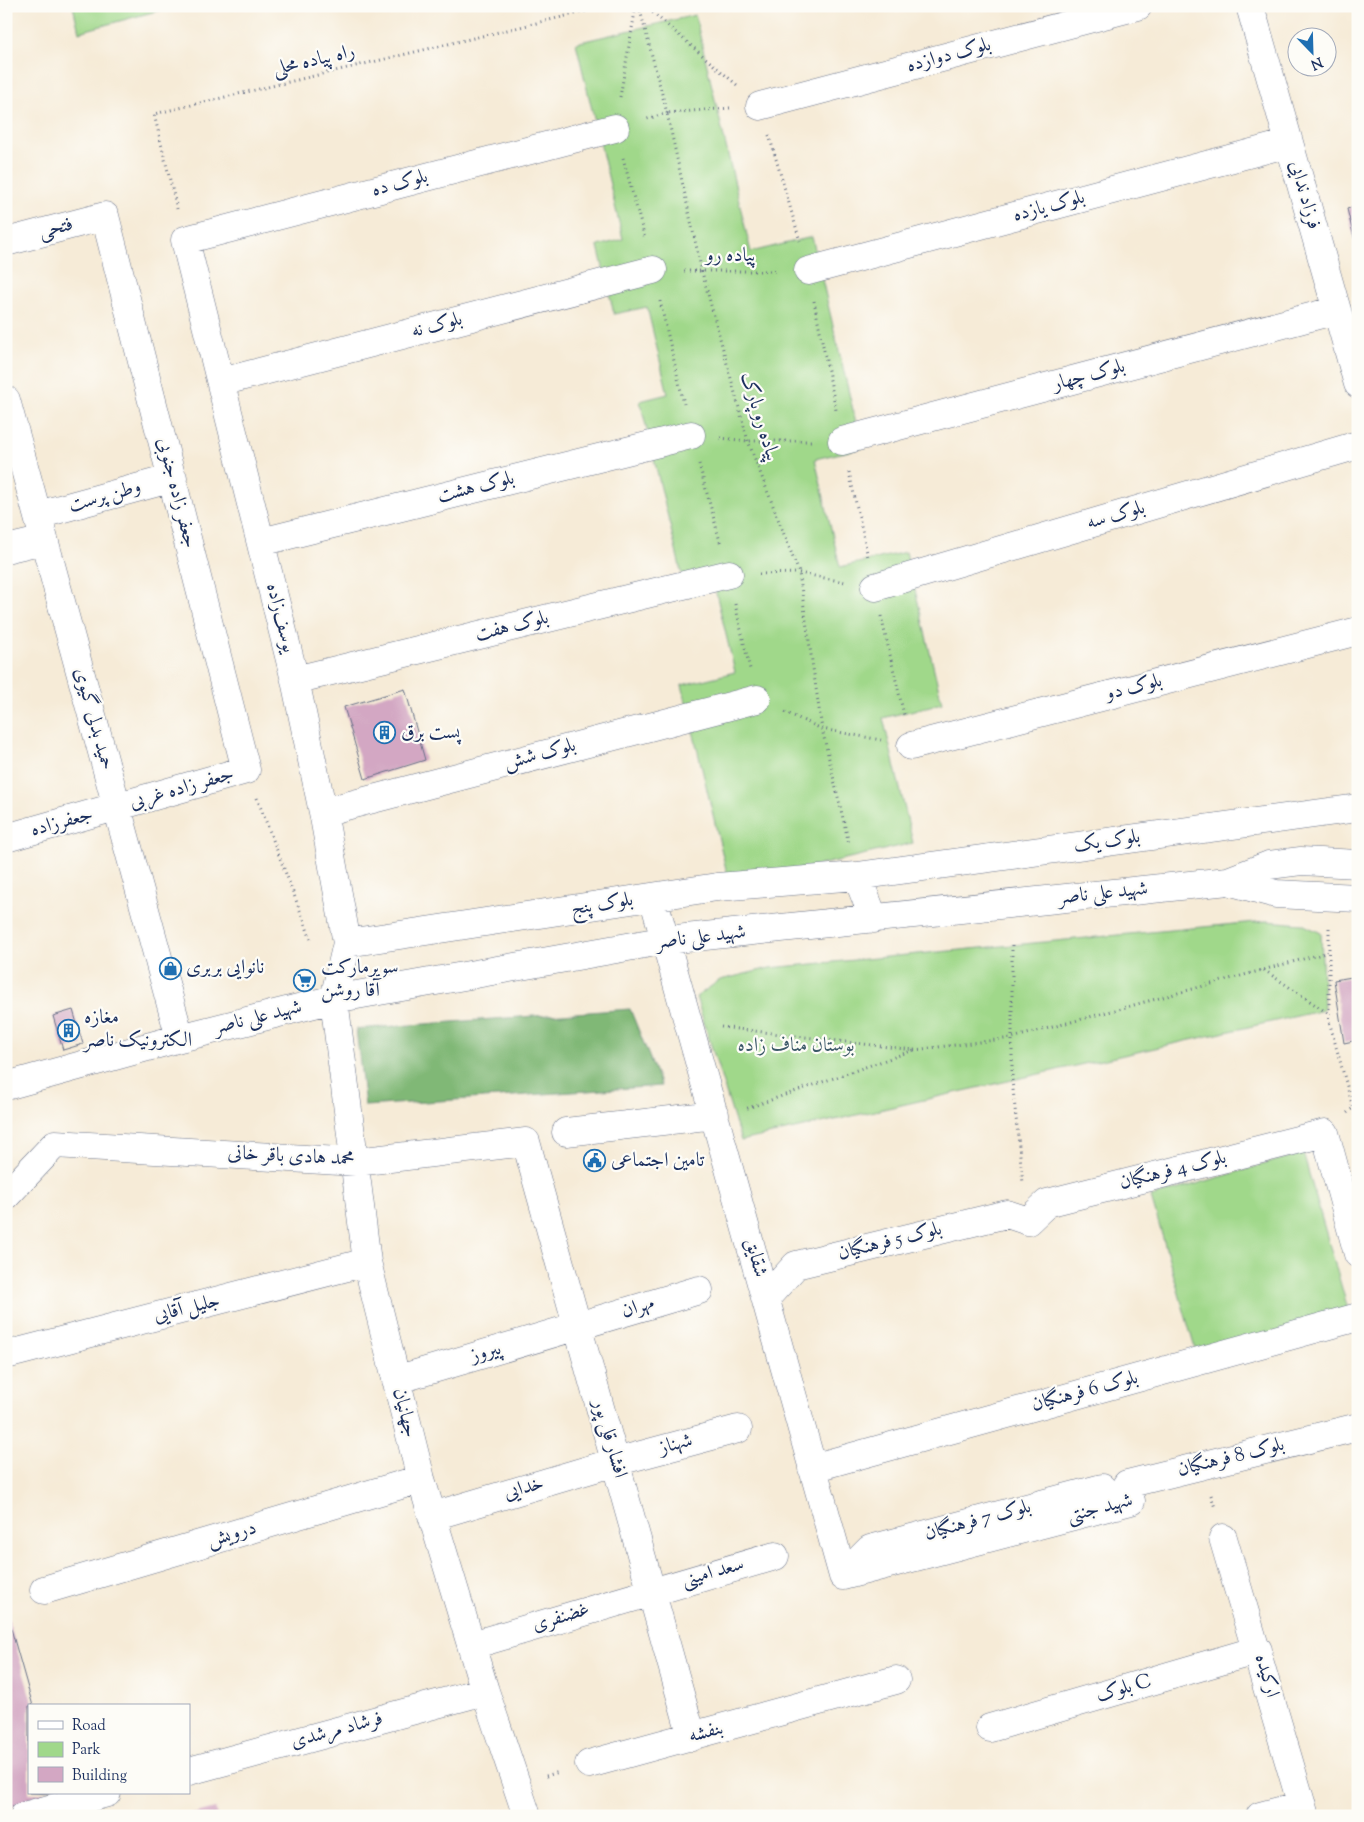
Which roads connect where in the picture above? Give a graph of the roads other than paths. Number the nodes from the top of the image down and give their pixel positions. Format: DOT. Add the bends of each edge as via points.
graph roads {
  1 [pos="1138,6"];
  2 [pos="1250,6"];
  3 [pos="760,106"];
  4 [pos="615,128"];
  5 [pos="1289,142"];
  6 [pos="106,216"];
  7 [pos="185,240"];
  8 [pos="6,242"];
  9 [pos="653,270"];
  10 [pos="808,271"];
  11 [pos="1337,310"];
  12 [pos="221,382"];
  13 [pos="1358,384"];
  14 [pos="6,400"];
  15 [pos="691,435"];
  16 [pos="842,441"];
  17 [pos="1358,445"];
  18 [pos="173,478"];
  19 [pos="41,528"];
  20 [pos="261,542"];
  21 [pos="6,549"];
  22 [pos="728,574"];
  23 [pos="875,587"];
  24 [pos="1358,631"];
  25 [pos="295,680"];
  26 [pos="757,699"];
  27 [pos="911,746"];
  28 [pos="246,770"];
  29 [pos="118,808"];
  30 [pos="1358,808"];
  31 [pos="323,812"];
  32 [pos="6,838"];
  33 [pos="1358,864"];
  34 [pos="857,876"];
  35 [pos="1228,881"];
  36 [pos="653,897"];
  37 [pos="1358,898"];
  38 [pos="874,919"];
  39 [pos="667,940"];
  40 [pos="347,943"];
  41 [pos="334,999"];
  42 [pos="180,1038"];
  43 [pos="6,1086"];
  44 [pos="715,1114"];
  45 [pos="566,1132"];
  46 [pos="526,1142"];
  47 [pos="356,1162"];
  48 [pos="6,1196"];
  49 [pos="1352,1212"];
  50 [pos="1028,1221"];
  51 [pos="1358,1254"];
  52 [pos="367,1262"];
  53 [pos="699,1290"];
  54 [pos="766,1298"];
  55 [pos="1358,1316"];
  56 [pos="577,1327"];
  57 [pos="6,1355"];
  58 [pos="396,1380"];
  59 [pos="1358,1427"];
  60 [pos="738,1429"];
  61 [pos="1358,1442"];
  62 [pos="615,1462"];
  63 [pos="812,1468"];
  64 [pos="421,1480"];
  65 [pos="1117,1505"];
  66 [pos="433,1516"];
  67 [pos="1223,1538"];
  68 [pos="775,1556"];
  69 [pos="842,1576"];
  70 [pos="44,1590"];
  71 [pos="651,1590"];
  72 [pos="472,1645"];
  73 [pos="1258,1650"];
  74 [pos="896,1680"];
  75 [pos="486,1691"];
  76 [pos="990,1728"];
  77 [pos="692,1737"];
  78 [pos="589,1764"];
  79 [pos="190,1771"];
  80 [pos="103,1794"];
  81 [pos="1304,1810"];
  82 [pos="24,1816"];
  83 [pos="527,1816"];
  84 [pos="1260,1816"];
  1 -- 3 [label="street, بلوک دوازده"];
  2 -- 5 [label="street, فرزاد ندایی"];
  4 -- 7 [label="street, بلوک ده"];
  5 -- 10 [label="street, بلوک یازده"];
  5 -- 11 [label="street, فرزاد ندایی"];
  6 -- 8 [label="street, فتحی"];
  6 -- 18 [label="street, جعفر زاده جنوبی"];
  7 -- 12 [label="street, یوسف‌زاده"];
  9 -- 12 [label="street, بلوک نه"];
  11 -- 13 [label="street, فرزاد ندایی"];
  11 -- 16 [label="street, بلوک چهار"];
  12 -- 20 [label="street, یوسف‌زاده"];
  14 -- 19 [label="street, حمید بدلی گیوی"];
  15 -- 20 [label="street, بلوک هشت"];
  17 -- 23 [label="street, بلوک سه"];
  18 -- 19 [label="street, وطن پرست"];
  18 -- 28 [label="street, جعفر زاده جنوبی"];
  19 -- 21 [label="street, وطن پرست"];
  19 -- 29 [label="street, حمید بدلی گیوی"];
  20 -- 25 [label="street, یوسف‌زاده"];
  22 -- 25 [label="street, بلوک هفت"];
  24 -- 27 [label="street, بلوک دو"];
  25 -- 31 [label="street, یوسف‌زاده"];
  26 -- 31 [label="street, بلوک شش"];
  28 -- 29 [label="street, جعفر زاده غربی"];
  29 -- 32 [label="street, جعفرزاده"];
  29 -- 42 [label="street, حمید بدلی گیوی"];
  30 -- 34 [label="street, بلوک یک"];
  31 -- 40 [label="street, یوسف‌زاده"];
  33 -- 35 [label="street, شهید علی ناصر" via="1301,861 1269,865"];
  34 -- 36 [label="street, بلوک پنج" via="717,887"];
  34 -- 38 [label="street"];
  35 -- 37 [label="street, شهید علی ناصر" via="1276,894"];
  35 -- 38 [label="street, شهید علی ناصر"];
  36 -- 39 [label="street, شقایق"];
  36 -- 40 [label="street, بلوک پنج"];
  38 -- 39 [label="street, شهید علی ناصر"];
  39 -- 41 [label="street, شهید علی ناصر"];
  39 -- 44 [label="street, شقایق"];
  40 -- 41 [label="street, یوسف‌زاده"];
  41 -- 42 [label="street, شهید علی ناصر"];
  41 -- 47 [label="street, جهانیان"];
  42 -- 43 [label="street, شهید علی ناصر"];
  44 -- 45 [label="street"];
  44 -- 54 [label="street, شقایق"];
  46 -- 47 [label="street, محمد هادی باقر خانی"];
  46 -- 56 [label="street, افشار قلی پور"];
  47 -- 48 [label="street, محمد هادی باقر خانی" via="55,1144"];
  47 -- 52 [label="street, جهانیان"];
  49 -- 50 [label="street, بلوک 4 فرهنگیان" via="1324,1133 1047,1203"];
  49 -- 51 [label="street"];
  50 -- 54 [label="street, بلوک 5 فرهنگیان" via="1006,1214 796,1266"];
  52 -- 57 [label="street, جلیل آقایی"];
  52 -- 58 [label="street, جهانیان"];
  53 -- 56 [label="street, مهران"];
  54 -- 63 [label="street, شقایق"];
  55 -- 63 [label="street, بلوک 6 فرهنگیان"];
  56 -- 58 [label="street, پیروز"];
  56 -- 62 [label="street, افشار قلی پور"];
  58 -- 64 [label="street, جهانیان"];
  59 -- 65 [label="street, بلوک 8 فرهنگیان" via="1127,1484"];
  60 -- 62 [label="street, شهناز"];
  61 -- 65 [label="street, شهید جنتی"];
  62 -- 66 [label="street, خدایی"];
  62 -- 71 [label="street, افشار قلی پور"];
  63 -- 69 [label="street, شقایق"];
  64 -- 66 [label="street, جهانیان"];
  64 -- 70 [label="street, درویش"];
  65 -- 69 [label="street, شهید جنتی"];
  66 -- 72 [label="street, جهانیان"];
  67 -- 73 [label="street, ارکیده"];
  68 -- 71 [label="street, سعد امینی"];
  71 -- 72 [label="street, غضنفری"];
  71 -- 77 [label="street, افشار قلی پور"];
  72 -- 75 [label="street, جهانیان"];
  73 -- 76 [label="street, بلوک C"];
  73 -- 81 [label="street, ارکیده"];
  74 -- 77 [label="street, بنفشه"];
  75 -- 79 [label="street, فرشاد مرشدی"];
  75 -- 83 [label="street, جهانیان"];
  77 -- 78 [label="street, بنفشه"];
  80 -- 82 [label="street"];
  81 -- 84 [label="street"];
}
